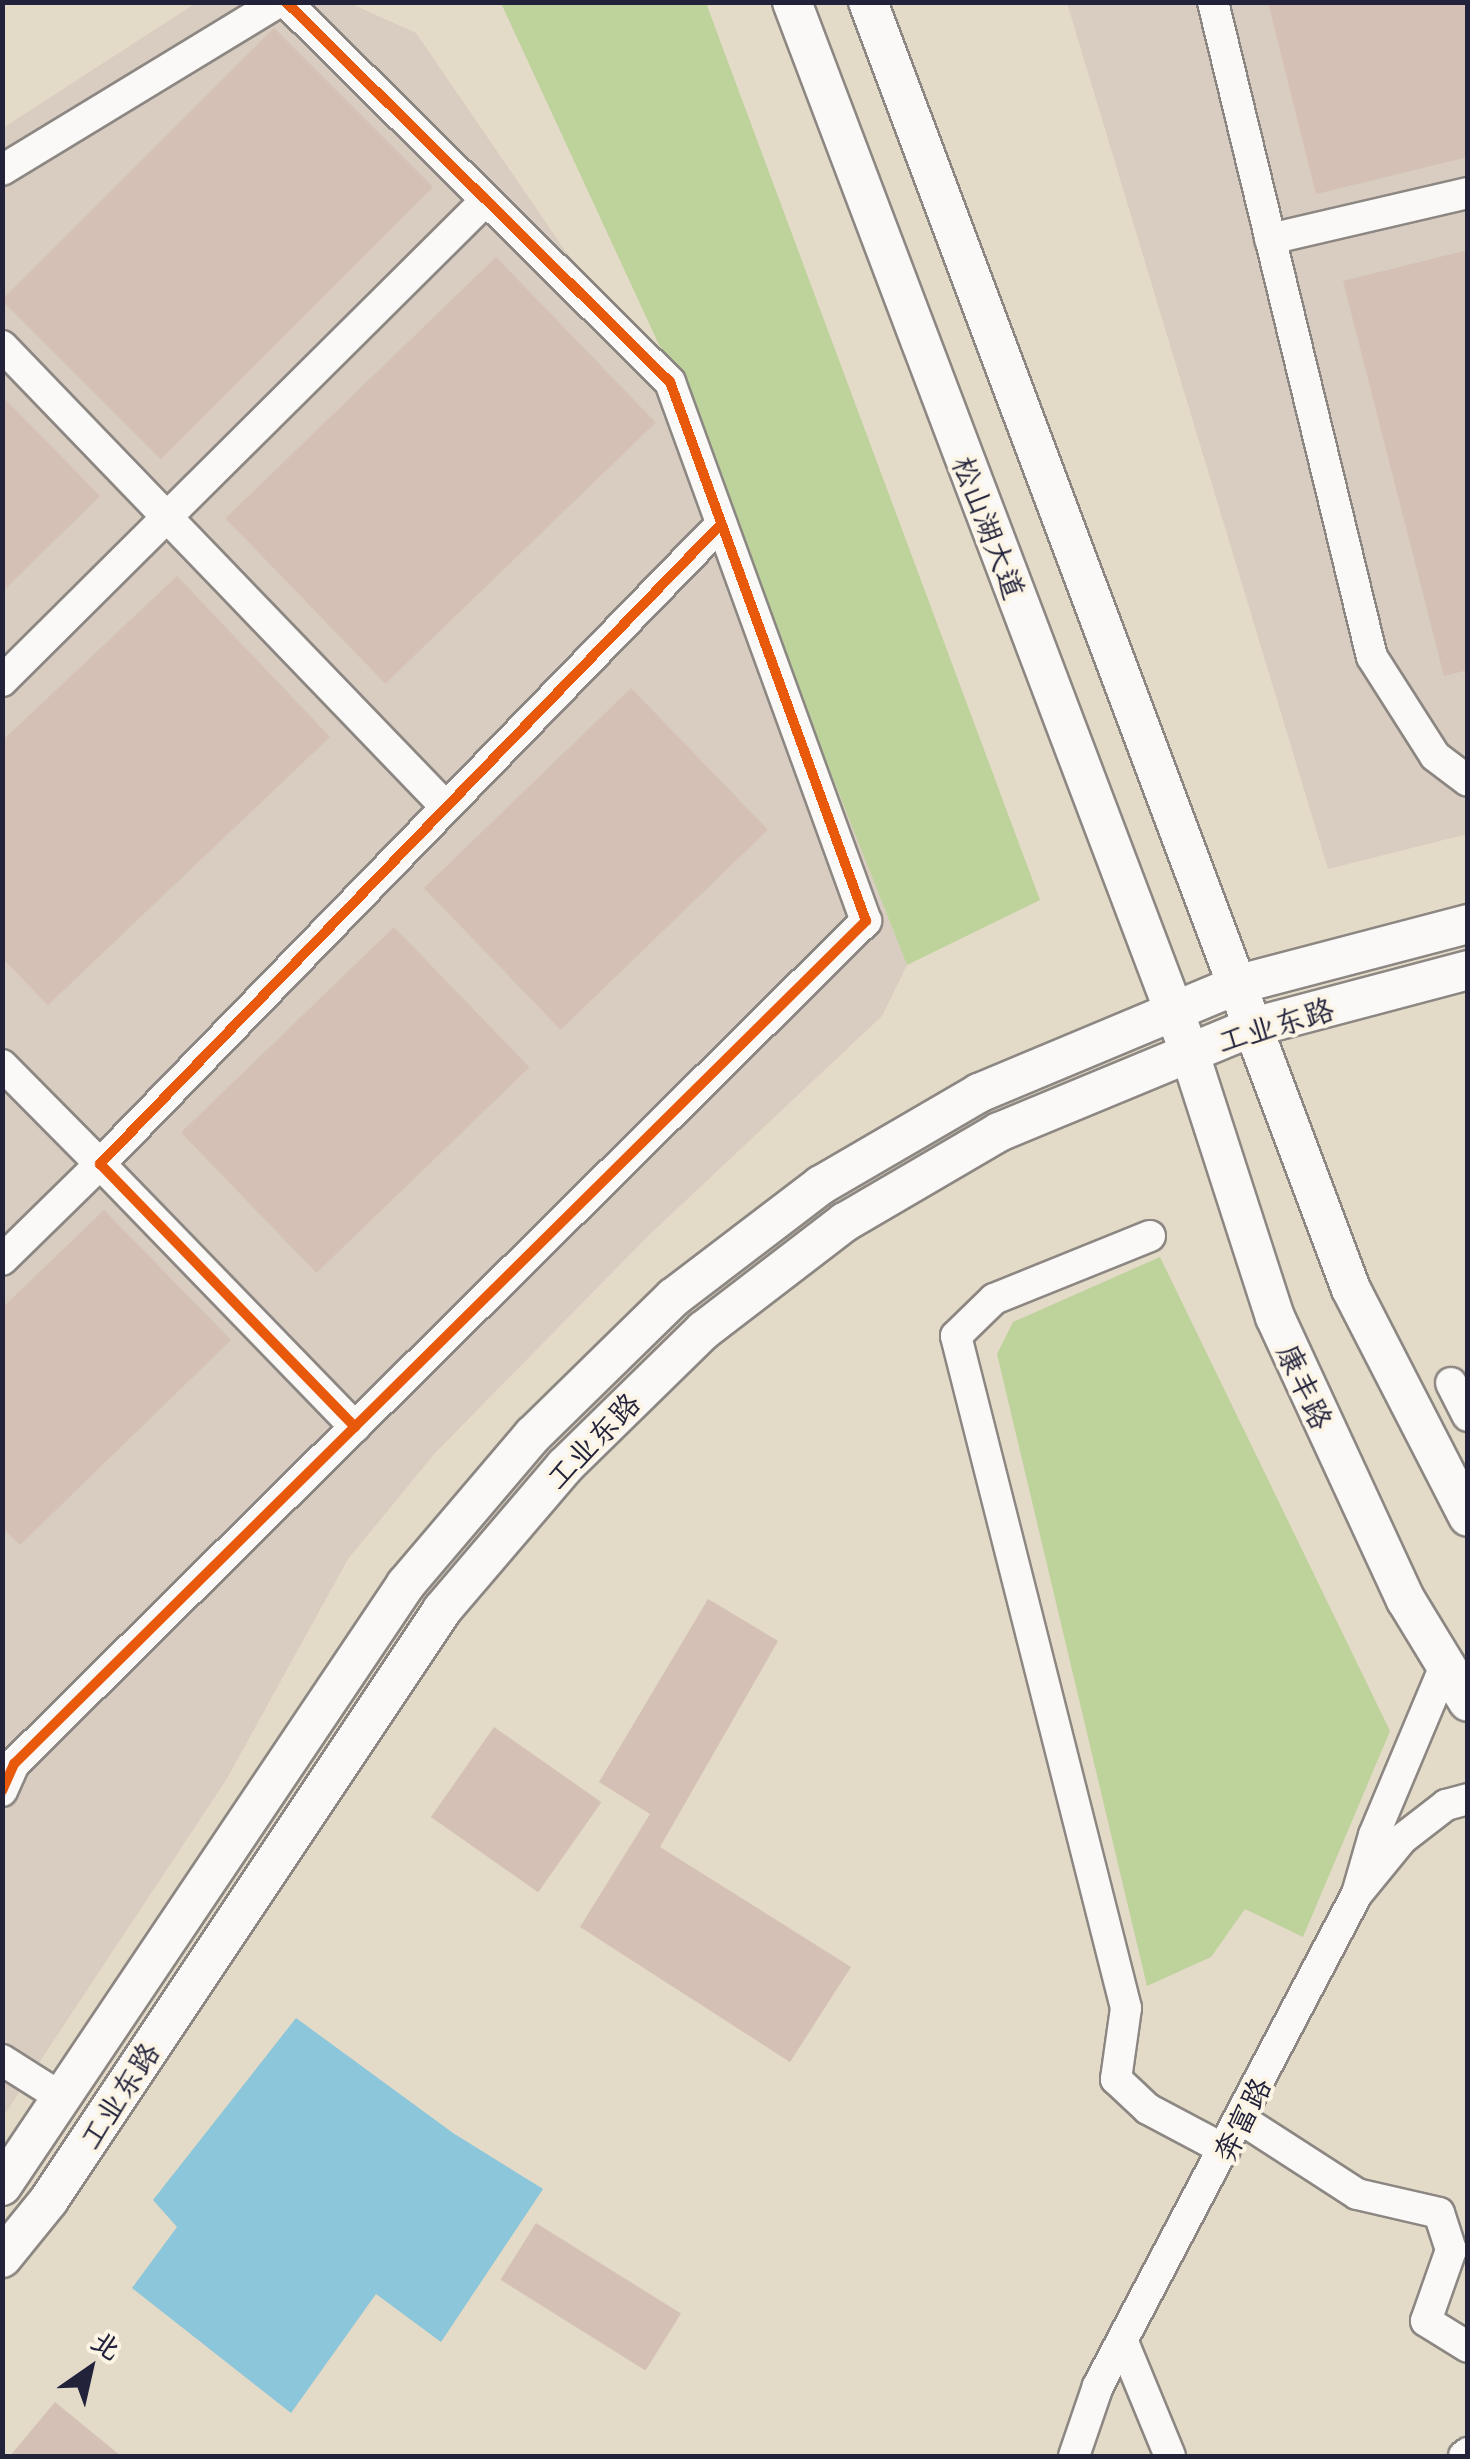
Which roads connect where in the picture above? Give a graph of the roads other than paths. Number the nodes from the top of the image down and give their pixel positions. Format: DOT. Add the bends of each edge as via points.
graph roads {
  1 [pos="282,2"];
  2 [pos="792,2"];
  3 [pos="868,2"];
  4 [pos="1213,2"];
  5 [pos="2,170"];
  6 [pos="1468,193"];
  7 [pos="486,200"];
  8 [pos="1270,239"];
  9 [pos="2,346"];
  10 [pos="167,517"];
  11 [pos="722,524"];
  12 [pos="2,682"];
  13 [pos="1468,781"];
  14 [pos="446,807"];
  15 [pos="1468,924"];
  16 [pos="1468,970"];
  17 [pos="1240,984"];
  18 [pos="1172,1010"];
  19 [pos="1253,1027"];
  20 [pos="1189,1051"];
  21 [pos="2,1066"];
  22 [pos="100,1164"];
  23 [pos="1150,1236"];
  24 [pos="2,1260"];
  25 [pos="1451,1383"];
  26 [pos="1468,1416"];
  27 [pos="354,1427"];
  28 [pos="1468,1517"];
  29 [pos="1446,1666"];
  30 [pos="1468,1702"];
  31 [pos="2,1791"];
  32 [pos="1468,1799"];
  33 [pos="1357,1894"];
  34 [pos="2,2060"];
  35 [pos="62,2098"];
  36 [pos="1241,2119"];
  37 [pos="1225,2150"];
  38 [pos="6,2175"];
  39 [pos="2,2258"];
  40 [pos="1123,2342"];
  41 [pos="1468,2347"];
  42 [pos="1074,2456"];
  43 [pos="1170,2456"];
  1 -- 5 [label="street"];
  1 -- 7 [label="street"];
  2 -- 18 [label="main road, 松山湖大道"];
  3 -- 17 [label="main road"];
  4 -- 8 [label="street"];
  6 -- 8 [label="street"];
  7 -- 10 [label="street"];
  7 -- 11 [label="street" via="670,382"];
  8 -- 13 [label="street" via="1372,657 1435,756"];
  9 -- 10 [label="street"];
  10 -- 12 [label="street"];
  10 -- 14 [label="street"];
  11 -- 14 [label="street"];
  11 -- 27 [label="street" via="866,922"];
  14 -- 22 [label="street"];
  15 -- 17 [label="main road, 工业东路"];
  16 -- 19 [label="main road, 工业东路"];
  17 -- 18 [label="main road, 工业东路"];
  17 -- 19 [label="main road"];
  18 -- 20 [label="main road, 松山湖大道"];
  18 -- 35 [label="main road, 工业东路" via="979,1093 821,1184 741,1240 604,1362 464,1510 406,1584"];
  19 -- 20 [label="main road, 工业东路"];
  19 -- 28 [label="main road" via="1351,1288"];
  20 -- 29 [label="main road, 康丰路" via="1274,1318 1406,1600"];
  20 -- 39 [label="main road, 工业东路" via="1000,1132 846,1222 769,1276 635,1394 498,1539 442,1610 48,2200"];
  21 -- 22 [label="street"];
  22 -- 24 [label="street"];
  22 -- 27 [label="street"];
  23 -- 37 [label="street" via="994,1299 956,1336 1126,2008 1116,2078 1148,2109"];
  25 -- 26 [label="street"];
  27 -- 31 [label="street" via="14,1764"];
  29 -- 30 [label="main road, 康丰路"];
  29 -- 33 [label="street" via="1374,1835"];
  32 -- 33 [label="street" via="1446,1804 1402,1838"];
  33 -- 36 [label="street, 奔富路"];
  34 -- 35 [label="street"];
  35 -- 38 [label="main road, 工业东路"];
  36 -- 37 [label="street, 奔富路"];
  36 -- 41 [label="street" via="1357,2194 1439,2213 1451,2250 1426,2321"];
  37 -- 40 [label="street, 奔富路"];
  40 -- 42 [label="street, 奔富路" via="1098,2386"];
  40 -- 43 [label="street"];
}
